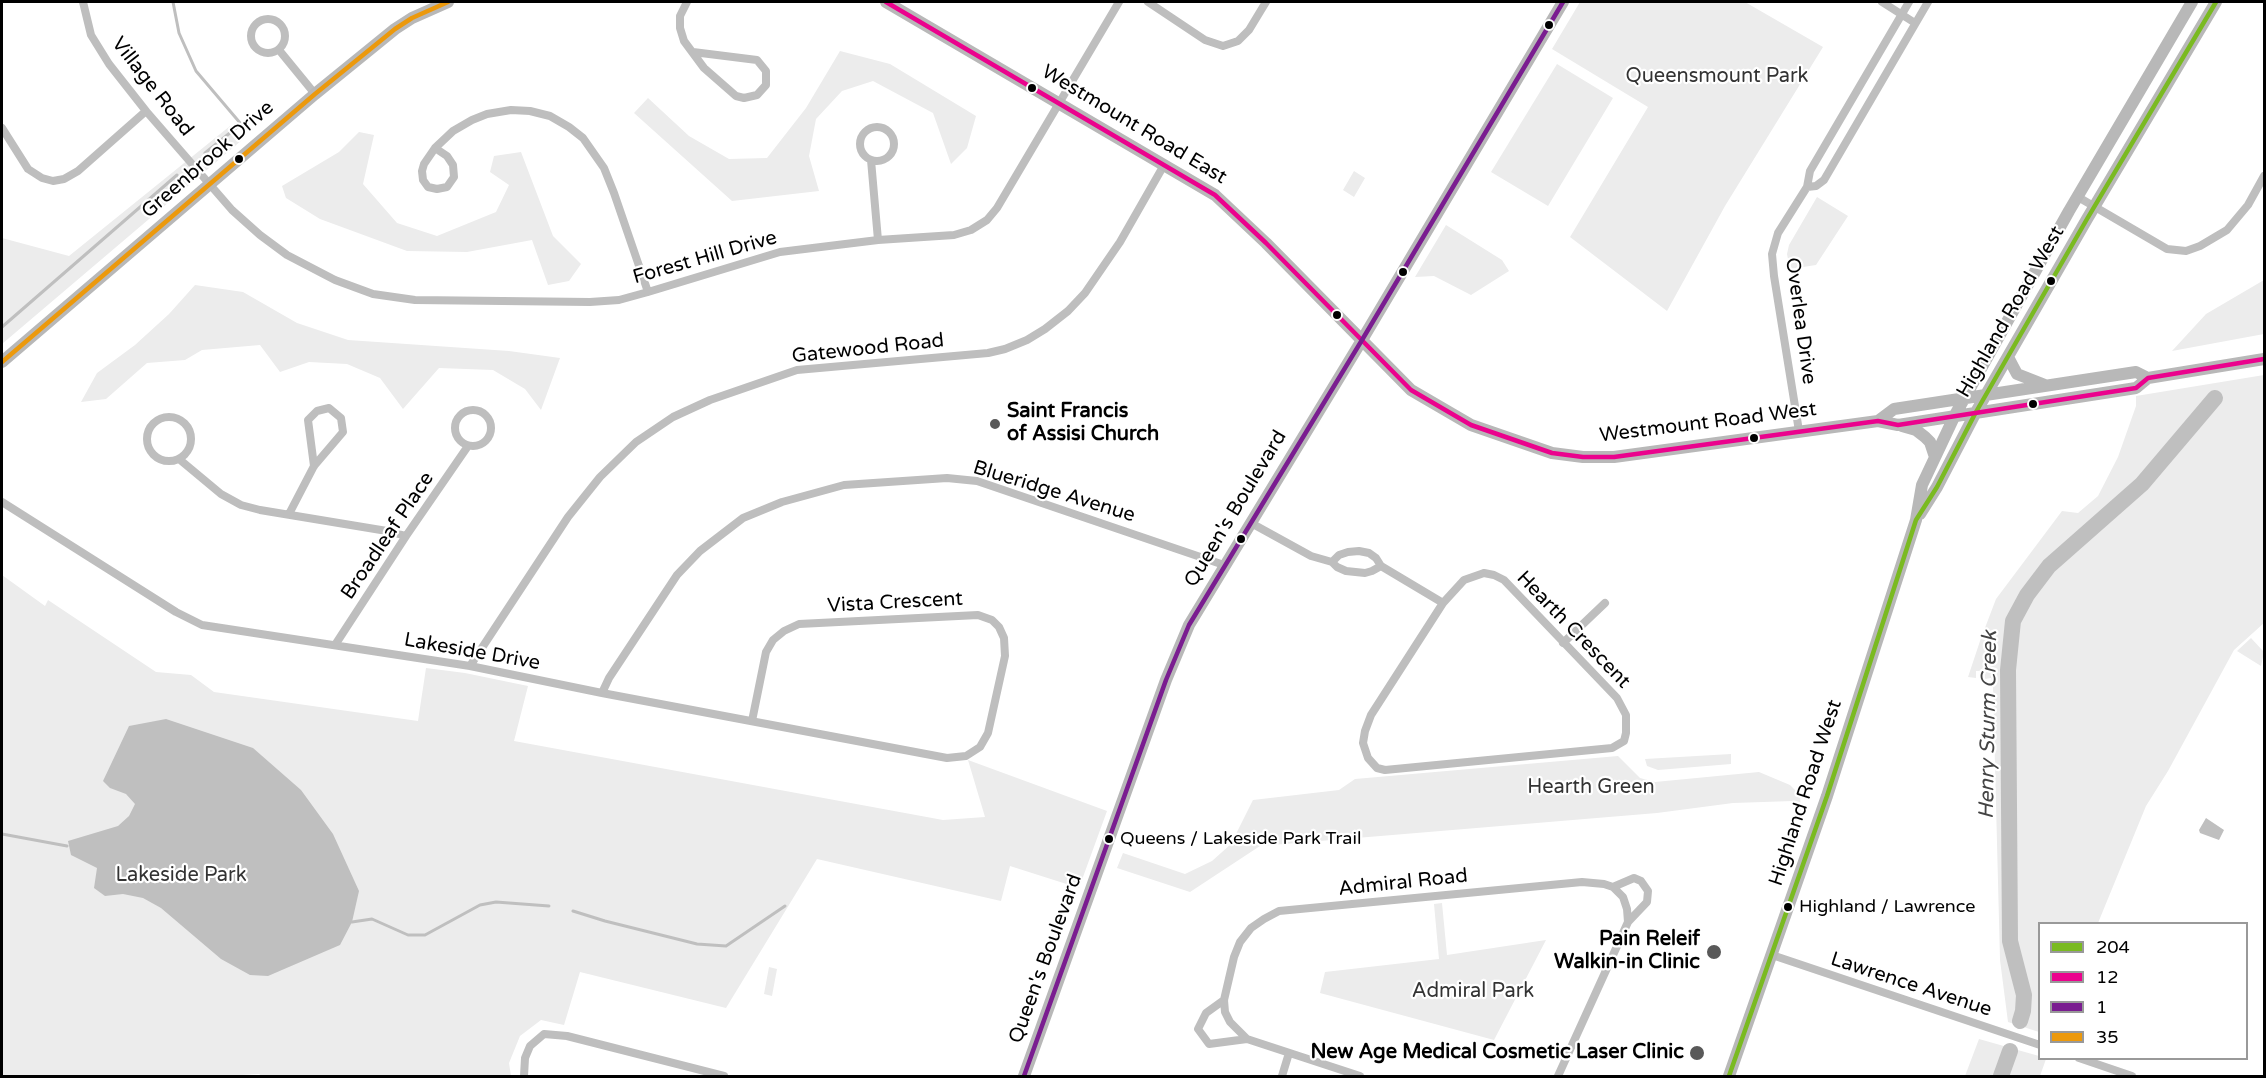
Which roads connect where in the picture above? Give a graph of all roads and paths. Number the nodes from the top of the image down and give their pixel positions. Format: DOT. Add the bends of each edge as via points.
graph roads {
  1 [pos="83,2"];
  2 [pos="448,2"];
  3 [pos="687,2"];
  4 [pos="886,2"];
  5 [pos="1119,2"];
  6 [pos="1148,2"];
  7 [pos="1266,2"];
  8 [pos="1563,2"];
  9 [pos="1882,2"];
  10 [pos="1909,2"];
  11 [pos="1928,2"];
  12 [pos="2192,2"];
  13 [pos="2216,2"];
  14 [pos="1902,13"];
  15 [pos="1915,23"];
  16 [pos="279,50"];
  17 [pos="693,52"];
  18 [pos="315,94"];
  19 [pos="1059,102"];
  20 [pos="146,111"];
  21 [pos="2,128"];
  22 [pos="435,148"];
  23 [pos="871,160"];
  24 [pos="1164,165"];
  25 [pos="2265,176"];
  26 [pos="209,184"];
  27 [pos="1807,187"];
  28 [pos="2078,196"];
  29 [pos="2095,207"];
  30 [pos="878,240"];
  31 [pos="648,292"];
  32 [pos="1362,340"];
  33 [pos="2008,357"];
  34 [pos="2265,359"];
  35 [pos="2,362"];
  36 [pos="2148,378"];
  37 [pos="2046,386"];
  38 [pos="1987,396"];
  39 [pos="1965,398"];
  40 [pos="1976,412"];
  41 [pos="1955,415"];
  42 [pos="1878,421"];
  43 [pos="1898,425"];
  44 [pos="1799,431"];
  45 [pos="468,446"];
  46 [pos="1935,457"];
  47 [pos="178,459"];
  48 [pos="314,466"];
  49 [pos="2,502"];
  50 [pos="289,514"];
  51 [pos="1916,520"];
  52 [pos="1251,523"];
  53 [pos="405,536"];
  54 [pos="1332,562"];
  55 [pos="1224,565"];
  56 [pos="1381,566"];
  57 [pos="1443,603"];
  58 [pos="1605,603"];
  59 [pos="1563,643"];
  60 [pos="335,645"];
  61 [pos="470,666"];
  62 [pos="602,693"];
  63 [pos="752,721"];
  64 [pos="966,756"];
  65 [pos="1613,887"];
  66 [pos="1628,922"];
  67 [pos="1772,955"];
  68 [pos="1224,1000"];
  69 [pos="1247,1039"];
  70 [pos="2038,1044"];
  71 [pos="1289,1053"];
  72 [pos="2082,1060"];
  73 [pos="524,1077"];
  74 [pos="724,1077"];
  75 [pos="1024,1077"];
  76 [pos="1282,1077"];
  77 [pos="1360,1077"];
  78 [pos="1557,1077"];
  79 [pos="1729,1077"];
  80 [pos="2132,1077"];
  1 -- 20 [label="street, Village Road" via="91,34"];
  2 -- 18 [label="main road, Greenbrook Drive" via="395,29"];
  3 -- 17 [label="street" via="680,16 680,28"];
  4 -- 19 [label="main road, Westmount Road East"];
  5 -- 19 [label="street, Forest Hill Drive"];
  6 -- 7 [label="street" via="1205,40 1223,46 1244,36"];
  8 -- 32 [label="main road, Queen's Boulevard"];
  9 -- 14 [label="street"];
  10 -- 14 [label="street, Overlea Drive"];
  11 -- 15 [label="street, Overlea Drive"];
  12 -- 28 [label="main road, Highland Road West"];
  13 -- 29 [label="main road, Highland Road West"];
  14 -- 15 [label="street"];
  14 -- 27 [label="street, Overlea Drive" via="1810,171"];
  15 -- 27 [label="street, Overlea Drive" via="1824,180"];
  16 -- 16 [label="street" via="285,40 283,28 274,20 258,22 251,37 255,48 266,54"];
  16 -- 18 [label="street"];
  17 -- 17 [label="street" via="704,68 736,96 757,95 766,85 766,71 757,60"];
  18 -- 26 [label="main road, Greenbrook Drive"];
  19 -- 24 [label="main road, Westmount Road East"];
  19 -- 30 [label="street, Forest Hill Drive" via="987,220 954,235"];
  20 -- 21 [label="street" via="78,171 53,181 28,169"];
  20 -- 26 [label="street, Village Road"];
  22 -- 22 [label="street" via="422,171 428,187 437,189 447,187 454,177 453,165"];
  22 -- 31 [label="street" via="453,131 499,112 530,111 569,127 583,138 604,168"];
  23 -- 23 [label="street" via="883,160 893,150 894,138 878,126 861,139 861,149"];
  23 -- 30 [label="street"];
  24 -- 32 [label="main road, Westmount Road East" via="1225,203"];
  24 -- 61 [label="street, Gatewood Road" via="1120,242 1084,293 1068,311 1027,340 988,353 797,370 710,400 673,417 636,442 600,477 568,517"];
  25 -- 29 [label="street" via="2227,230 2186,251 2167,249"];
  26 -- 31 [label="street, Forest Hill Drive" via="232,210 287,255 373,294 415,300 590,302"];
  26 -- 35 [label="main road, Greenbrook Drive"];
  27 -- 44 [label="street, Overlea Drive" via="1778,233 1772,254"];
  28 -- 29 [label="street"];
  28 -- 39 [label="main road, Highland Road West"];
  29 -- 33 [label="main road, Highland Road West"];
  30 -- 31 [label="street, Forest Hill Drive" via="780,252"];
  32 -- 44 [label="main road, Westmount Road West" via="1411,390 1472,424 1552,453 1614,457"];
  32 -- 52 [label="main road, Queen's Boulevard"];
  33 -- 37 [label="main road" via="2017,374"];
  33 -- 38 [label="main road, Highland Road West"];
  34 -- 36 [label="main road, Westmount Road West"];
  36 -- 37 [label="main road, Westmount Road West" via="2136,372"];
  36 -- 40 [label="main road, Westmount Road West" via="2136,388"];
  37 -- 38 [label="main road, Westmount Road West"];
  38 -- 39 [label="main road, Westmount Road West"];
  38 -- 40 [label="main road, Highland Road West"];
  39 -- 41 [label="main road, Highland Road West"];
  39 -- 42 [label="main road, Westmount Road West" via="1894,409"];
  40 -- 41 [label="main road, Westmount Road West"];
  40 -- 51 [label="main road, Highland Road West"];
  41 -- 43 [label="main road, Westmount Road West"];
  41 -- 46 [label="main road, Highland Road West"];
  42 -- 43 [label="main road, Westmount Road West"];
  42 -- 44 [label="main road, Westmount Road West"];
  43 -- 46 [label="main road" via="1925,437"];
  45 -- 45 [label="street, Broadleaf Place" via="483,443 491,431 489,420 479,411 468,411 457,421 456,434"];
  45 -- 53 [label="street, Broadleaf Place"];
  46 -- 51 [label="main road, Highland Road West" via="1922,485"];
  47 -- 47 [label="street" via="191,445 190,430 174,417 160,419 148,432 148,447 159,459"];
  47 -- 50 [label="street" via="241,505"];
  48 -- 48 [label="street" via="343,432 341,418 329,408 317,411 308,420"];
  48 -- 50 [label="street"];
  49 -- 60 [label="street, Lakeside Drive" via="202,625"];
  50 -- 53 [label="street"];
  51 -- 67 [label="main road, Highland Road West"];
  52 -- 54 [label="street" via="1311,556"];
  52 -- 55 [label="main road, Queen's Boulevard"];
  53 -- 60 [label="street, Broadleaf Place"];
  54 -- 56 [label="street" via="1357,573"];
  54 -- 56 [label="street" via="1339,555 1359,551 1369,553"];
  55 -- 62 [label="street, Blueridge Avenue" via="977,481 947,478 844,485 782,502 743,518 700,551 677,574"];
  55 -- 75 [label="main road, Queen's Boulevard" via="1189,625 1166,680"];
  56 -- 57 [label="street"];
  57 -- 59 [label="street, Hearth Crescent" via="1464,580 1484,573 1494,575 1504,580"];
  57 -- 59 [label="street, Hearth Crescent" via="1365,730 1365,751 1377,768 1620,745 1627,724 1622,705"];
  58 -- 59 [label="street"];
  60 -- 61 [label="street, Lakeside Drive"];
  61 -- 62 [label="street, Lakeside Drive"];
  62 -- 63 [label="street, Lakeside Drive"];
  63 -- 64 [label="street, Lakeside Drive" via="947,758"];
  63 -- 64 [label="street, Vista Crescent" via="766,652 773,640 791,627 978,615 999,627 1005,656 988,733 980,747"];
  65 -- 66 [label="street" via="1623,897"];
  65 -- 66 [label="street" via="1634,878 1648,891 1647,902"];
  65 -- 68 [label="street, Admiral Road" via="1582,882 1279,912 1251,928 1240,942"];
  66 -- 78 [label="street"];
  67 -- 70 [label="street, Lawrence Avenue"];
  67 -- 79 [label="main road, Highland Road West"];
  68 -- 69 [label="street" via="1230,1022"];
  68 -- 69 [label="street" via="1206,1013 1198,1029 1209,1044"];
  69 -- 71 [label="street"];
  71 -- 76 [label="street"];
  71 -- 77 [label="street"];
  72 -- 80 [label="street"];
  73 -- 74 [label="street" via="530,1046 544,1034 567,1036"];
}
